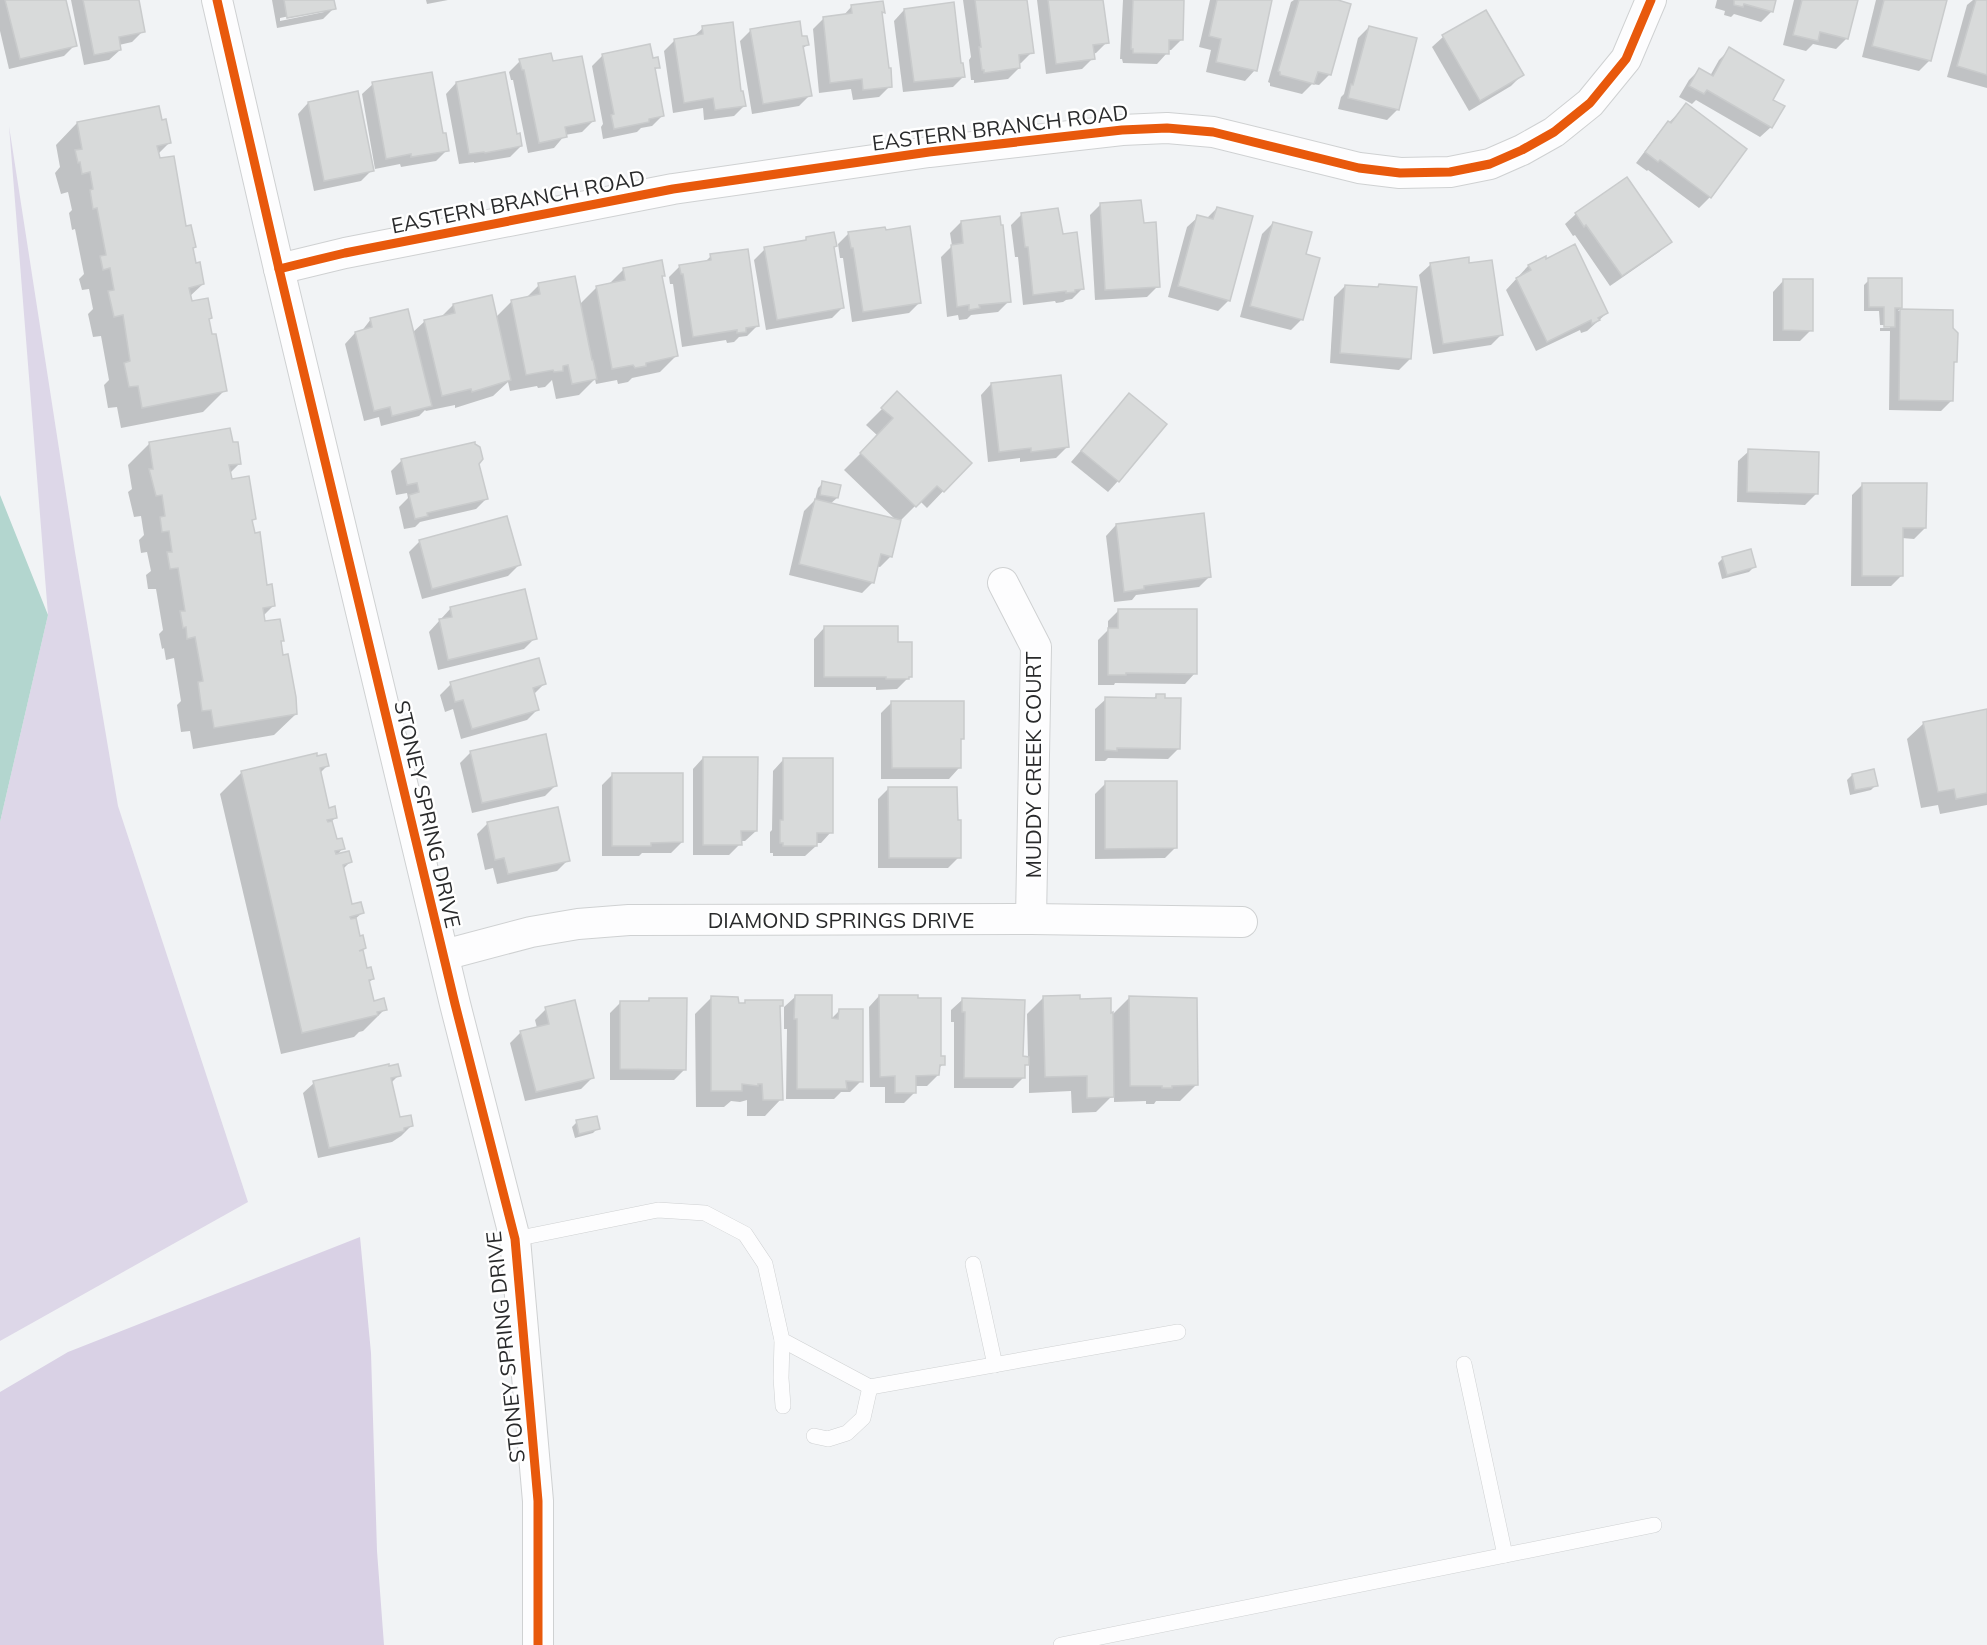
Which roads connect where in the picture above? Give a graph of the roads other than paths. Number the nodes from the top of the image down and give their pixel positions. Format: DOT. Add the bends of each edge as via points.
graph roads {
  1 [pos="218,0"];
  2 [pos="1651,0"];
  3 [pos="279,268"];
  4 [pos="1003,583"];
  5 [pos="1031,919"];
  6 [pos="1242,922"];
  7 [pos="444,955"];
  8 [pos="515,1239"];
  9 [pos="973,1264"];
  10 [pos="1178,1332"];
  11 [pos="782,1340"];
  12 [pos="1464,1364"];
  13 [pos="995,1365"];
  14 [pos="870,1387"];
  15 [pos="783,1406"];
  16 [pos="814,1436"];
  17 [pos="1654,1525"];
  18 [pos="1505,1555"];
  19 [pos="538,1645"];
  20 [pos="1061,1645"];
  1 -- 3 [label="street, STONEY SPRING DRIVE"];
  2 -- 3 [label="street, EASTERN BRANCH ROAD" via="1626,59 1590,103 1554,132 1522,150 1490,164 1450,172 1400,173 1359,168 1213,132 1122,130 929,152 673,189"];
  3 -- 7 [label="street, STONEY SPRING DRIVE"];
  4 -- 5 [label="street, MUDDY CREEK COURT" via="1036,647"];
  5 -- 6 [label="street, DIAMOND SPRINGS DRIVE"];
  5 -- 7 [label="street, DIAMOND SPRINGS DRIVE" via="629,920 531,932"];
  7 -- 8 [label="street, STONEY SPRING DRIVE"];
  8 -- 11 [label="lane" via="658,1210 705,1213 745,1234 765,1264"];
  8 -- 19 [label="street, STONEY SPRING DRIVE" via="538,1501"];
  9 -- 13 [label="lane"];
  10 -- 13 [label="lane"];
  11 -- 14 [label="lane"];
  11 -- 15 [label="lane"];
  12 -- 18 [label="lane"];
  13 -- 14 [label="lane"];
  14 -- 16 [label="lane" via="863,1418 848,1433 828,1439"];
  17 -- 18 [label="lane"];
  18 -- 20 [label="lane"];
}
